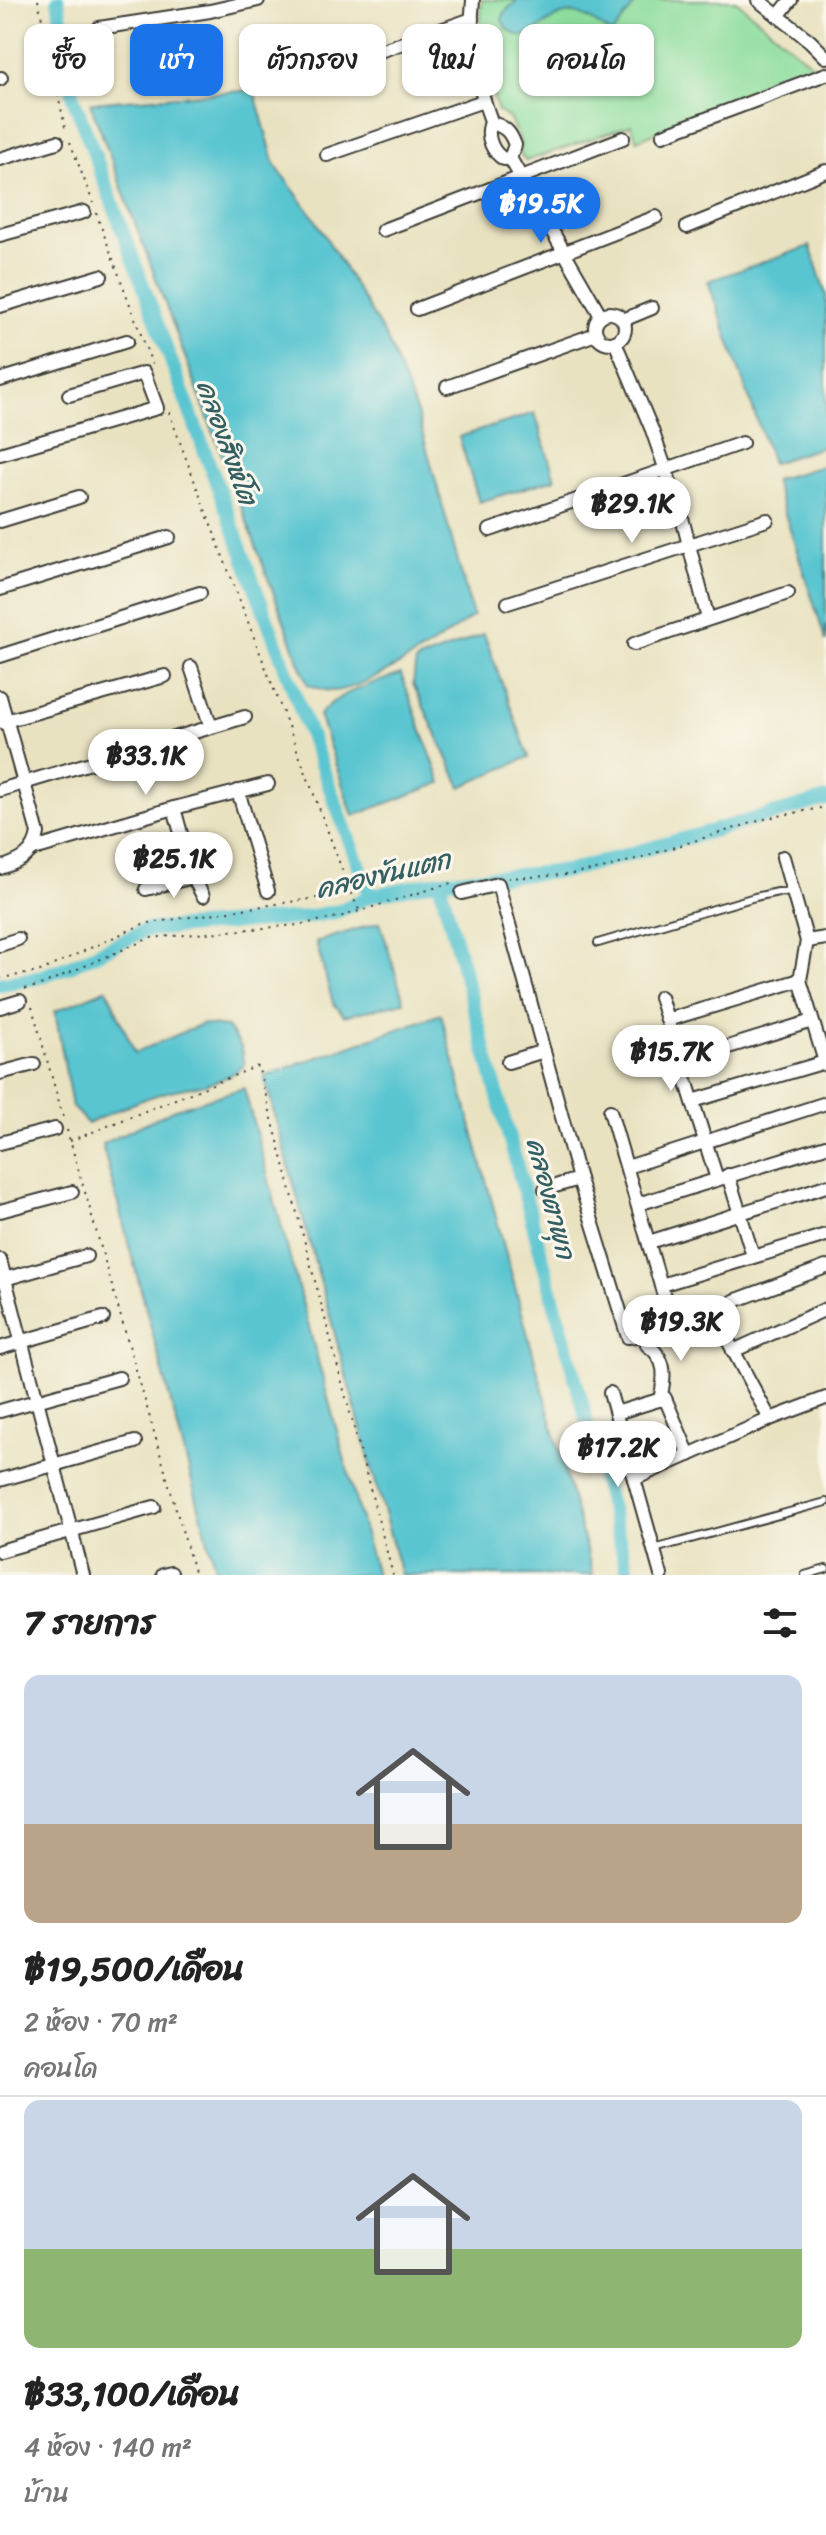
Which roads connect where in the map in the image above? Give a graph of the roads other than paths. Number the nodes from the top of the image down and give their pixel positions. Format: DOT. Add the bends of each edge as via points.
graph roads {
  1 [pos="258,0"];
  2 [pos="473,0"];
  3 [pos="758,0"];
  4 [pos="791,0"];
  5 [pos="778,16"];
  6 [pos="472,19"];
  7 [pos="114,26"];
  8 [pos="386,49"];
  9 [pos="826,57"];
  10 [pos="826,74"];
  11 [pos="483,101"];
  12 [pos="492,124"];
  13 [pos="663,135"];
  14 [pos="623,138"];
  15 [pos="57,142"];
  16 [pos="327,155"];
  17 [pos="510,158"];
  18 [pos="0,159"];
  19 [pos="826,171"];
  20 [pos="521,177"];
  21 [pos="84,212"];
  22 [pos="656,217"];
  23 [pos="687,227"];
  24 [pos="383,230"];
  25 [pos="0,235"];
  26 [pos="566,251"];
  27 [pos="101,276"];
  28 [pos="0,306"];
  29 [pos="652,308"];
  30 [pos="417,309"];
  31 [pos="601,316"];
  32 [pos="623,320"];
  33 [pos="596,334"];
  34 [pos="127,341"];
  35 [pos="615,342"];
  36 [pos="0,380"];
  37 [pos="447,387"];
  38 [pos="69,395"];
  39 [pos="742,443"];
  40 [pos="0,454"];
  41 [pos="665,469"];
  42 [pos="79,497"];
  43 [pos="767,520"];
  44 [pos="0,521"];
  45 [pos="490,530"];
  46 [pos="169,537"];
  47 [pos="689,545"];
  48 [pos="0,589"];
  49 [pos="200,593"];
  50 [pos="788,593"];
  51 [pos="508,603"];
  52 [pos="708,619"];
  53 [pos="634,644"];
  54 [pos="0,656"];
  55 [pos="191,667"];
  56 [pos="165,676"];
  57 [pos="0,697"];
  58 [pos="245,717"];
  59 [pos="4,722"];
  60 [pos="211,727"];
  61 [pos="25,783"];
  62 [pos="268,784"];
  63 [pos="0,790"];
  64 [pos="238,791"];
  65 [pos="174,808"];
  66 [pos="34,849"];
  67 [pos="783,857"];
  68 [pos="0,868"];
  69 [pos="193,877"];
  70 [pos="465,887"];
  71 [pos="146,889"];
  72 [pos="268,891"];
  73 [pos="793,893"];
  74 [pos="203,896"];
  75 [pos="826,938"];
  76 [pos="18,939"];
  77 [pos="807,941"];
  78 [pos="598,943"];
  79 [pos="0,945"];
  80 [pos="800,980"];
  81 [pos="25,996"];
  82 [pos="660,997"];
  83 [pos="0,1007"];
  84 [pos="667,1020"];
  85 [pos="812,1021"];
  86 [pos="544,1051"];
  87 [pos="508,1062"];
  88 [pos="680,1062"];
  89 [pos="826,1063"];
  90 [pos="34,1064"];
  91 [pos="0,1073"];
  92 [pos="693,1101"];
  93 [pos="826,1103"];
  94 [pos="610,1111"];
  95 [pos="55,1129"];
  96 [pos="705,1141"];
  97 [pos="0,1143"];
  98 [pos="826,1146"];
  99 [pos="627,1167"];
  100 [pos="723,1177"];
  101 [pos="579,1179"];
  102 [pos="826,1186"];
  103 [pos="545,1189"];
  104 [pos="72,1192"];
  105 [pos="638,1204"];
  106 [pos="0,1211"];
  107 [pos="740,1213"];
  108 [pos="826,1235"];
  109 [pos="649,1242"];
  110 [pos="86,1256"];
  111 [pos="753,1256"];
  112 [pos="0,1260"];
  113 [pos="826,1267"];
  114 [pos="2,1279"];
  115 [pos="661,1285"];
  116 [pos="734,1301"];
  117 [pos="666,1303"];
  118 [pos="826,1309"];
  119 [pos="103,1318"];
  120 [pos="22,1342"];
  121 [pos="647,1345"];
  122 [pos="0,1348"];
  123 [pos="733,1351"];
  124 [pos="119,1378"];
  125 [pos="610,1393"];
  126 [pos="826,1398"];
  127 [pos="660,1400"];
  128 [pos="37,1401"];
  129 [pos="0,1411"];
  130 [pos="616,1413"];
  131 [pos="770,1419"];
  132 [pos="135,1442"];
  133 [pos="689,1455"];
  134 [pos="54,1465"];
  135 [pos="634,1479"];
  136 [pos="0,1480"];
  137 [pos="826,1502"];
  138 [pos="154,1507"];
  139 [pos="72,1531"];
  140 [pos="654,1549"];
  141 [pos="0,1551"];
  142 [pos="826,1569"];
  143 [pos="83,1575"];
  144 [pos="661,1575"];
  145 [pos="805,1575"];
  1 -- 7 [label="street"];
  2 -- 6 [label="street"];
  3 -- 5 [label="street"];
  4 -- 5 [label="street"];
  5 -- 9 [label="street"];
  6 -- 8 [label="street"];
  6 -- 11 [label="street" via="473,65"];
  10 -- 13 [label="street"];
  11 -- 12 [label="street"];
  11 -- 16 [label="street"];
  12 -- 17 [label="street" via="511,134 515,145"];
  12 -- 17 [label="street" via="488,137 496,155"];
  14 -- 20 [label="street"];
  15 -- 18 [label="street"];
  17 -- 20 [label="street"];
  19 -- 23 [label="street"];
  20 -- 24 [label="street"];
  20 -- 26 [label="street"];
  21 -- 25 [label="street"];
  22 -- 26 [label="street"];
  26 -- 30 [label="street"];
  26 -- 31 [label="street"];
  27 -- 28 [label="street"];
  29 -- 32 [label="street"];
  31 -- 32 [label="street" via="610,313"];
  31 -- 33 [label="street"];
  32 -- 35 [label="street" via="623,334"];
  33 -- 35 [label="street" via="602,341"];
  33 -- 37 [label="street"];
  34 -- 36 [label="street"];
  35 -- 41 [label="street"];
  38 -- 40 [label="street" via="144,373 157,408"];
  39 -- 41 [label="street"];
  41 -- 45 [label="street"];
  41 -- 47 [label="street"];
  42 -- 44 [label="street"];
  43 -- 47 [label="street"];
  46 -- 48 [label="street"];
  47 -- 51 [label="street"];
  47 -- 52 [label="street"];
  49 -- 54 [label="street"];
  50 -- 52 [label="street"];
  52 -- 53 [label="street"];
  55 -- 60 [label="street"];
  56 -- 59 [label="street"];
  57 -- 59 [label="street"];
  58 -- 60 [label="street"];
  59 -- 61 [label="street"];
  60 -- 61 [label="street"];
  61 -- 63 [label="street"];
  61 -- 66 [label="street" via="38,828"];
  62 -- 64 [label="street"];
  64 -- 65 [label="street"];
  64 -- 72 [label="street"];
  65 -- 66 [label="street"];
  65 -- 69 [label="street"];
  66 -- 68 [label="street"];
  67 -- 73 [label="street"];
  69 -- 71 [label="street"];
  69 -- 74 [label="street"];
  70 -- 86 [label="street" via="498,884"];
  73 -- 77 [label="street"];
  73 -- 78 [label="lane" via="755,897"];
  75 -- 77 [label="street"];
  76 -- 79 [label="street"];
  77 -- 80 [label="street"];
  80 -- 84 [label="street"];
  80 -- 85 [label="street"];
  81 -- 83 [label="street"];
  82 -- 84 [label="street"];
  84 -- 88 [label="street"];
  85 -- 88 [label="street"];
  85 -- 89 [label="street"];
  86 -- 87 [label="street"];
  86 -- 101 [label="street"];
  88 -- 92 [label="street"];
  89 -- 92 [label="street"];
  90 -- 91 [label="street"];
  92 -- 96 [label="street"];
  93 -- 96 [label="street"];
  94 -- 99 [label="street"];
  95 -- 97 [label="street"];
  96 -- 99 [label="street"];
  96 -- 100 [label="street"];
  98 -- 100 [label="street"];
  99 -- 105 [label="street"];
  100 -- 105 [label="street"];
  100 -- 107 [label="street"];
  101 -- 103 [label="street"];
  101 -- 123 [label="street" via="628,1337 719,1324"];
  102 -- 107 [label="street"];
  104 -- 106 [label="street"];
  105 -- 109 [label="street"];
  107 -- 109 [label="street"];
  107 -- 111 [label="street"];
  108 -- 111 [label="street"];
  109 -- 115 [label="street"];
  110 -- 114 [label="street"];
  111 -- 115 [label="street"];
  112 -- 114 [label="street"];
  113 -- 116 [label="street"];
  114 -- 120 [label="street"];
  115 -- 117 [label="street"];
  118 -- 123 [label="street"];
  119 -- 120 [label="street"];
  120 -- 122 [label="street"];
  120 -- 128 [label="street"];
  121 -- 127 [label="street" via="665,1372"];
  123 -- 131 [label="street"];
  124 -- 128 [label="street"];
  125 -- 130 [label="street"];
  126 -- 131 [label="street"];
  127 -- 130 [label="street"];
  127 -- 133 [label="street" via="665,1398"];
  128 -- 129 [label="street"];
  128 -- 134 [label="street"];
  130 -- 135 [label="street"];
  131 -- 133 [label="street"];
  132 -- 134 [label="street"];
  133 -- 135 [label="street"];
  134 -- 136 [label="street"];
  134 -- 139 [label="street"];
  135 -- 140 [label="street"];
  137 -- 140 [label="lane"];
  138 -- 139 [label="street"];
  139 -- 141 [label="street"];
  139 -- 143 [label="street"];
  140 -- 144 [label="street"];
  142 -- 145 [label="lane"];
}
